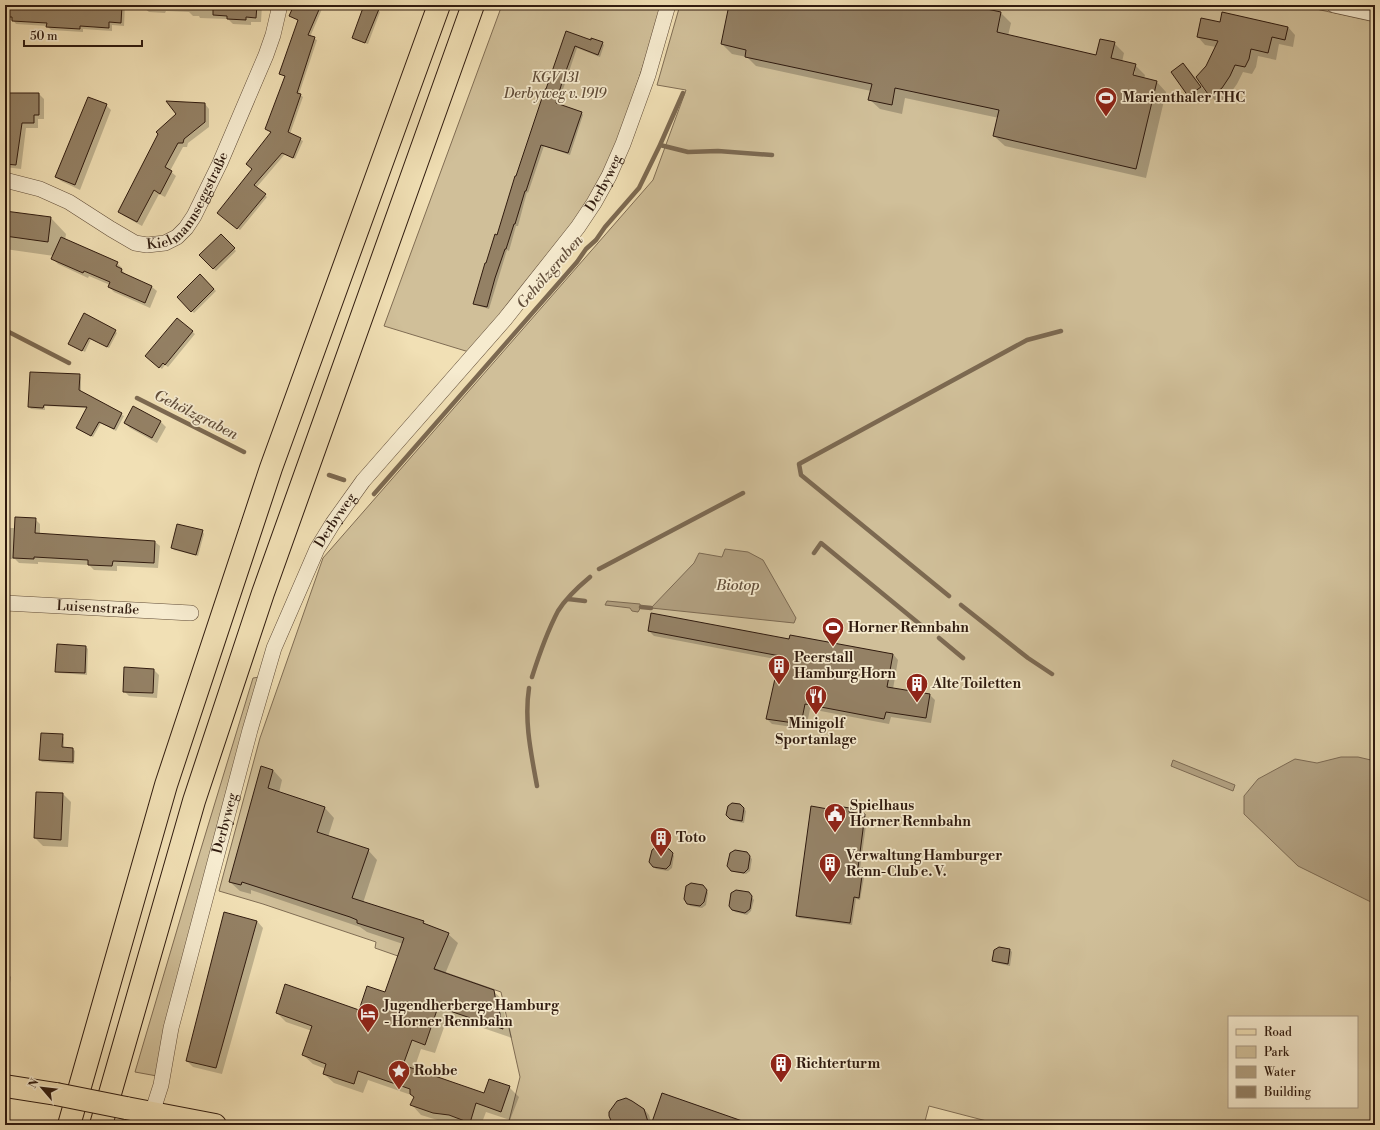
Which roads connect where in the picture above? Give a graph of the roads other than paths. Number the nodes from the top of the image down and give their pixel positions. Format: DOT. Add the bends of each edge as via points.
graph roads {
  1 [pos="280,5"];
  2 [pos="439,5"];
  3 [pos="472,5"];
  4 [pos="668,5"];
  5 [pos="1334,5"];
  6 [pos="1375,14"];
  7 [pos="5,180"];
  8 [pos="5,603"];
  9 [pos="190,613"];
  10 [pos="5,1086"];
  11 [pos="152,1113"];
  12 [pos="69,1125"];
  13 [pos="101,1125"];
  14 [pos="215,1125"];
  1 -- 7 [label="street, Kielmannseggstraße" via="266,55 220,163 194,216 177,237 165,243 135,243 69,202"];
  2 -- 12 [label="main road" via="261,498 166,785"];
  3 -- 13 [label="main road" via="261,601 194,801"];
  4 -- 11 [label="street, Derbyweg" via="623,144 594,203 505,319 363,481 318,549 274,648 171,1028 161,1086"];
  5 -- 6 [label="street"];
  8 -- 9 [label="street, Luisenstraße"];
  10 -- 11 [label="main road, bridge"];
  11 -- 14 [label="main road"];
}
